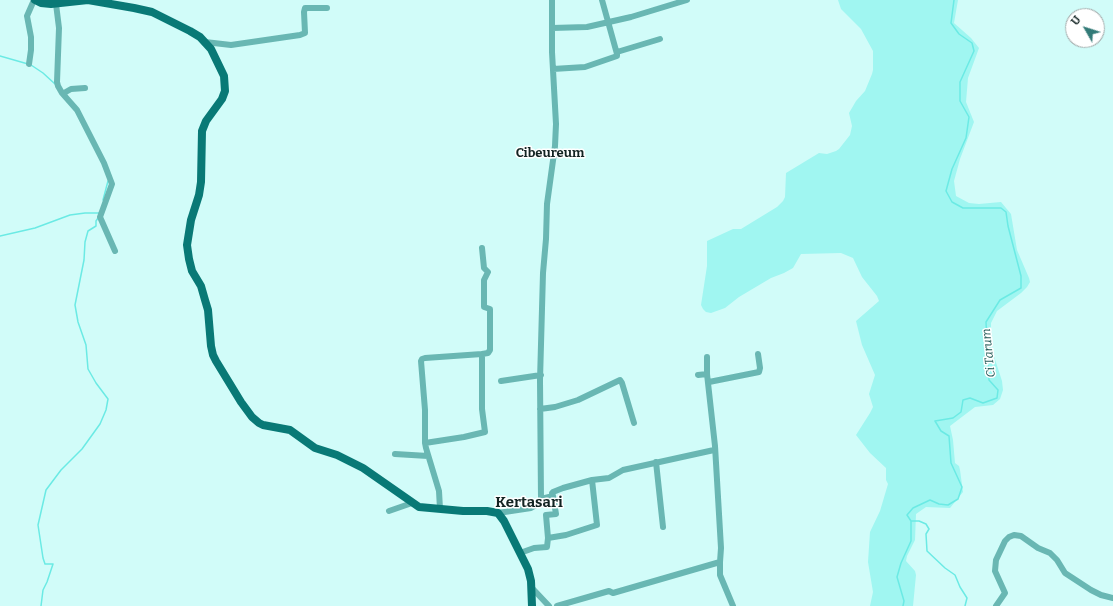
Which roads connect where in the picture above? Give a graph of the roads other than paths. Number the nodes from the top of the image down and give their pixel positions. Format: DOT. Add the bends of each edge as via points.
graph roads {
  1 [pos="35,0"];
  2 [pos="552,0"];
  3 [pos="602,0"];
  4 [pos="687,0"];
  5 [pos="66,1"];
  6 [pos="56,4"];
  7 [pos="327,8"];
  8 [pos="607,21"];
  9 [pos="552,28"];
  10 [pos="660,38"];
  11 [pos="205,42"];
  12 [pos="617,52"];
  13 [pos="28,64"];
  14 [pos="553,70"];
  15 [pos="85,88"];
  16 [pos="62,93"];
  17 [pos="482,248"];
  18 [pos="115,251"];
  19 [pos="482,354"];
  20 [pos="758,354"];
  21 [pos="707,357"];
  22 [pos="707,374"];
  23 [pos="540,375"];
  24 [pos="698,376"];
  25 [pos="501,381"];
  26 [pos="709,382"];
  27 [pos="540,409"];
  28 [pos="634,423"];
  29 [pos="425,443"];
  30 [pos="714,450"];
  31 [pos="395,454"];
  32 [pos="428,456"];
  33 [pos="656,462"];
  34 [pos="592,480"];
  35 [pos="553,496"];
  36 [pos="541,499"];
  37 [pos="412,503"];
  38 [pos="440,509"];
  39 [pos="389,511"];
  40 [pos="498,513"];
  41 [pos="663,527"];
  42 [pos="548,538"];
  43 [pos="520,553"];
  44 [pos="720,562"];
  45 [pos="532,588"];
  46 [pos="1113,598"];
  47 [pos="532,606"];
  48 [pos="549,606"];
  49 [pos="557,606"];
  50 [pos="733,606"];
  51 [pos="996,606"];
  1 -- 6 [label="main road"];
  1 -- 13 [label="street" via="27,16 31,44"];
  2 -- 9 [label="street"];
  3 -- 8 [label="street"];
  4 -- 8 [label="street" via="631,17"];
  5 -- 6 [label="main road"];
  5 -- 11 [label="main road" via="88,0 152,12 190,31"];
  6 -- 16 [label="street" via="59,28 57,82"];
  7 -- 11 [label="street" via="306,8 305,33 300,35 231,45"];
  8 -- 9 [label="street" via="580,28"];
  8 -- 12 [label="street"];
  9 -- 14 [label="street"];
  10 -- 12 [label="street"];
  11 -- 37 [label="main road" via="218,61 226,88 202,131 201,182 191,220 188,245 190,265 206,300 213,356 241,402 256,421 290,430 315,448 363,468"];
  12 -- 14 [label="street" via="615,57 585,67"];
  14 -- 23 [label="street" via="556,124 547,204"];
  15 -- 16 [label="street"];
  16 -- 18 [label="street" via="77,110 112,184 100,217"];
  17 -- 19 [label="street" via="484,268 488,272 484,280 484,307 490,309 490,350"];
  19 -- 29 [label="street" via="482,409 485,432"];
  19 -- 29 [label="street" via="422,359"];
  20 -- 26 [label="street" via="759,372"];
  21 -- 22 [label="street"];
  22 -- 24 [label="street"];
  22 -- 26 [label="street"];
  23 -- 25 [label="street"];
  23 -- 27 [label="street"];
  26 -- 30 [label="street"];
  27 -- 28 [label="street" via="578,400 620,380"];
  27 -- 36 [label="street"];
  29 -- 32 [label="street"];
  30 -- 33 [label="street"];
  30 -- 44 [label="street"];
  31 -- 32 [label="street"];
  32 -- 38 [label="street" via="438,491"];
  33 -- 34 [label="street" via="623,470 610,478"];
  33 -- 41 [label="street"];
  34 -- 35 [label="street" via="553,492"];
  34 -- 42 [label="street" via="597,525"];
  35 -- 36 [label="street"];
  35 -- 42 [label="street" via="556,514 546,515"];
  36 -- 40 [label="street" via="531,508"];
  37 -- 38 [label="main road" via="419,507"];
  37 -- 39 [label="street"];
  38 -- 40 [label="main road"];
  40 -- 43 [label="main road"];
  42 -- 43 [label="street" via="547,547"];
  43 -- 45 [label="main road" via="528,569"];
  44 -- 49 [label="street" via="613,593 605,592"];
  44 -- 50 [label="street" via="720,575"];
  45 -- 47 [label="main road"];
  45 -- 48 [label="street"];
  46 -- 51 [label="street" via="1091,590 1065,573 1050,553 1021,536 1014,535 1005,542 996,560 995,572 1005,593"];
}
